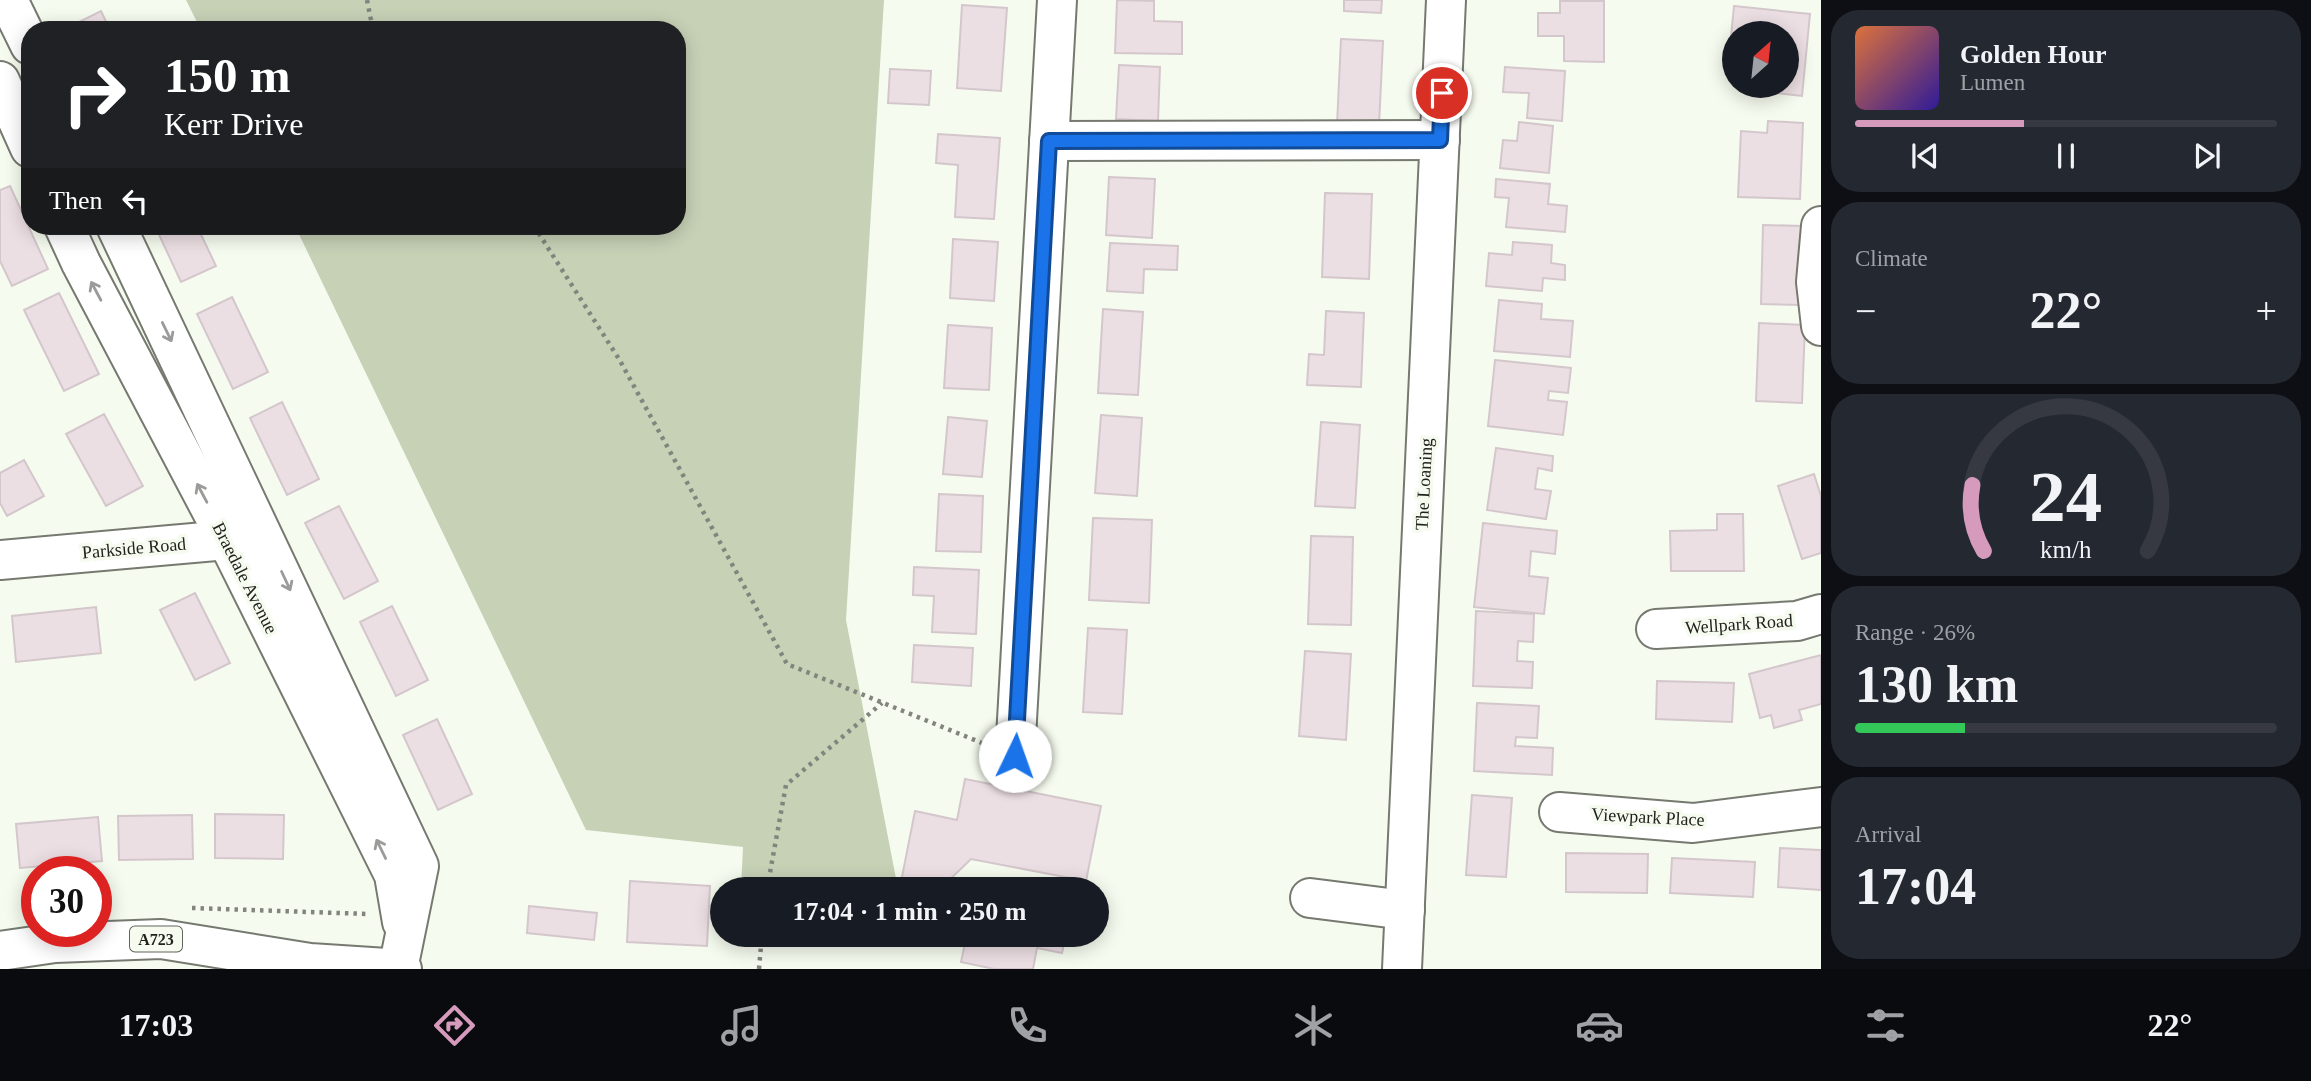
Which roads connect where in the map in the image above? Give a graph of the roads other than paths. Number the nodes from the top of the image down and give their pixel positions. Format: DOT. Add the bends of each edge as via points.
graph roads {
  1 [pos="8,0"];
  2 [pos="1057,0"];
  3 [pos="1446,0"];
  4 [pos="21,27"];
  5 [pos="0,81"];
  6 [pos="21,128"];
  7 [pos="1440,140"];
  8 [pos="1049,141"];
  9 [pos="1821,226"];
  10 [pos="68,235"];
  11 [pos="120,235"];
  12 [pos="1821,326"];
  13 [pos="227,540"];
  14 [pos="267,542"];
  15 [pos="0,560"];
  16 [pos="1821,614"];
  17 [pos="1657,629"];
  18 [pos="1015,756"];
  19 [pos="1821,807"];
  20 [pos="1559,812"];
  21 [pos="1310,898"];
  22 [pos="1405,910"];
  23 [pos="401,948"];
  24 [pos="0,951"];
  25 [pos="310,963"];
  26 [pos="240,969"];
  27 [pos="1402,969"];
  1 -- 4 [label="street"];
  2 -- 8 [label="street"];
  3 -- 7 [label="street, The Loaning"];
  5 -- 6 [label="street"];
  7 -- 8 [label="street"];
  7 -- 22 [label="street, The Loaning"];
  8 -- 18 [label="street"];
  9 -- 12 [label="street" via="1816,282"];
  13 -- 10 [label="street, Braedale Avenue, one-way"];
  11 -- 14 [label="street, Braedale Avenue, one-way"];
  13 -- 14 [label="street, Parkside Road"];
  13 -- 15 [label="street, Parkside Road"];
  23 -- 13 [label="street, Braedale Avenue, one-way" via="394,875"];
  14 -- 23 [label="street, Braedale Avenue, one-way" via="419,866"];
  16 -- 17 [label="street, Wellpark Road" via="1797,621"];
  19 -- 20 [label="street, Viewpark Place" via="1693,823"];
  21 -- 22 [label="street"];
  22 -- 27 [label="street, The Loaning"];
  23 -- 25 [label="street, A723"];
  24 -- 25 [label="street, A723" via="55,943 161,939"];
  25 -- 26 [label="street, A723"];
}
